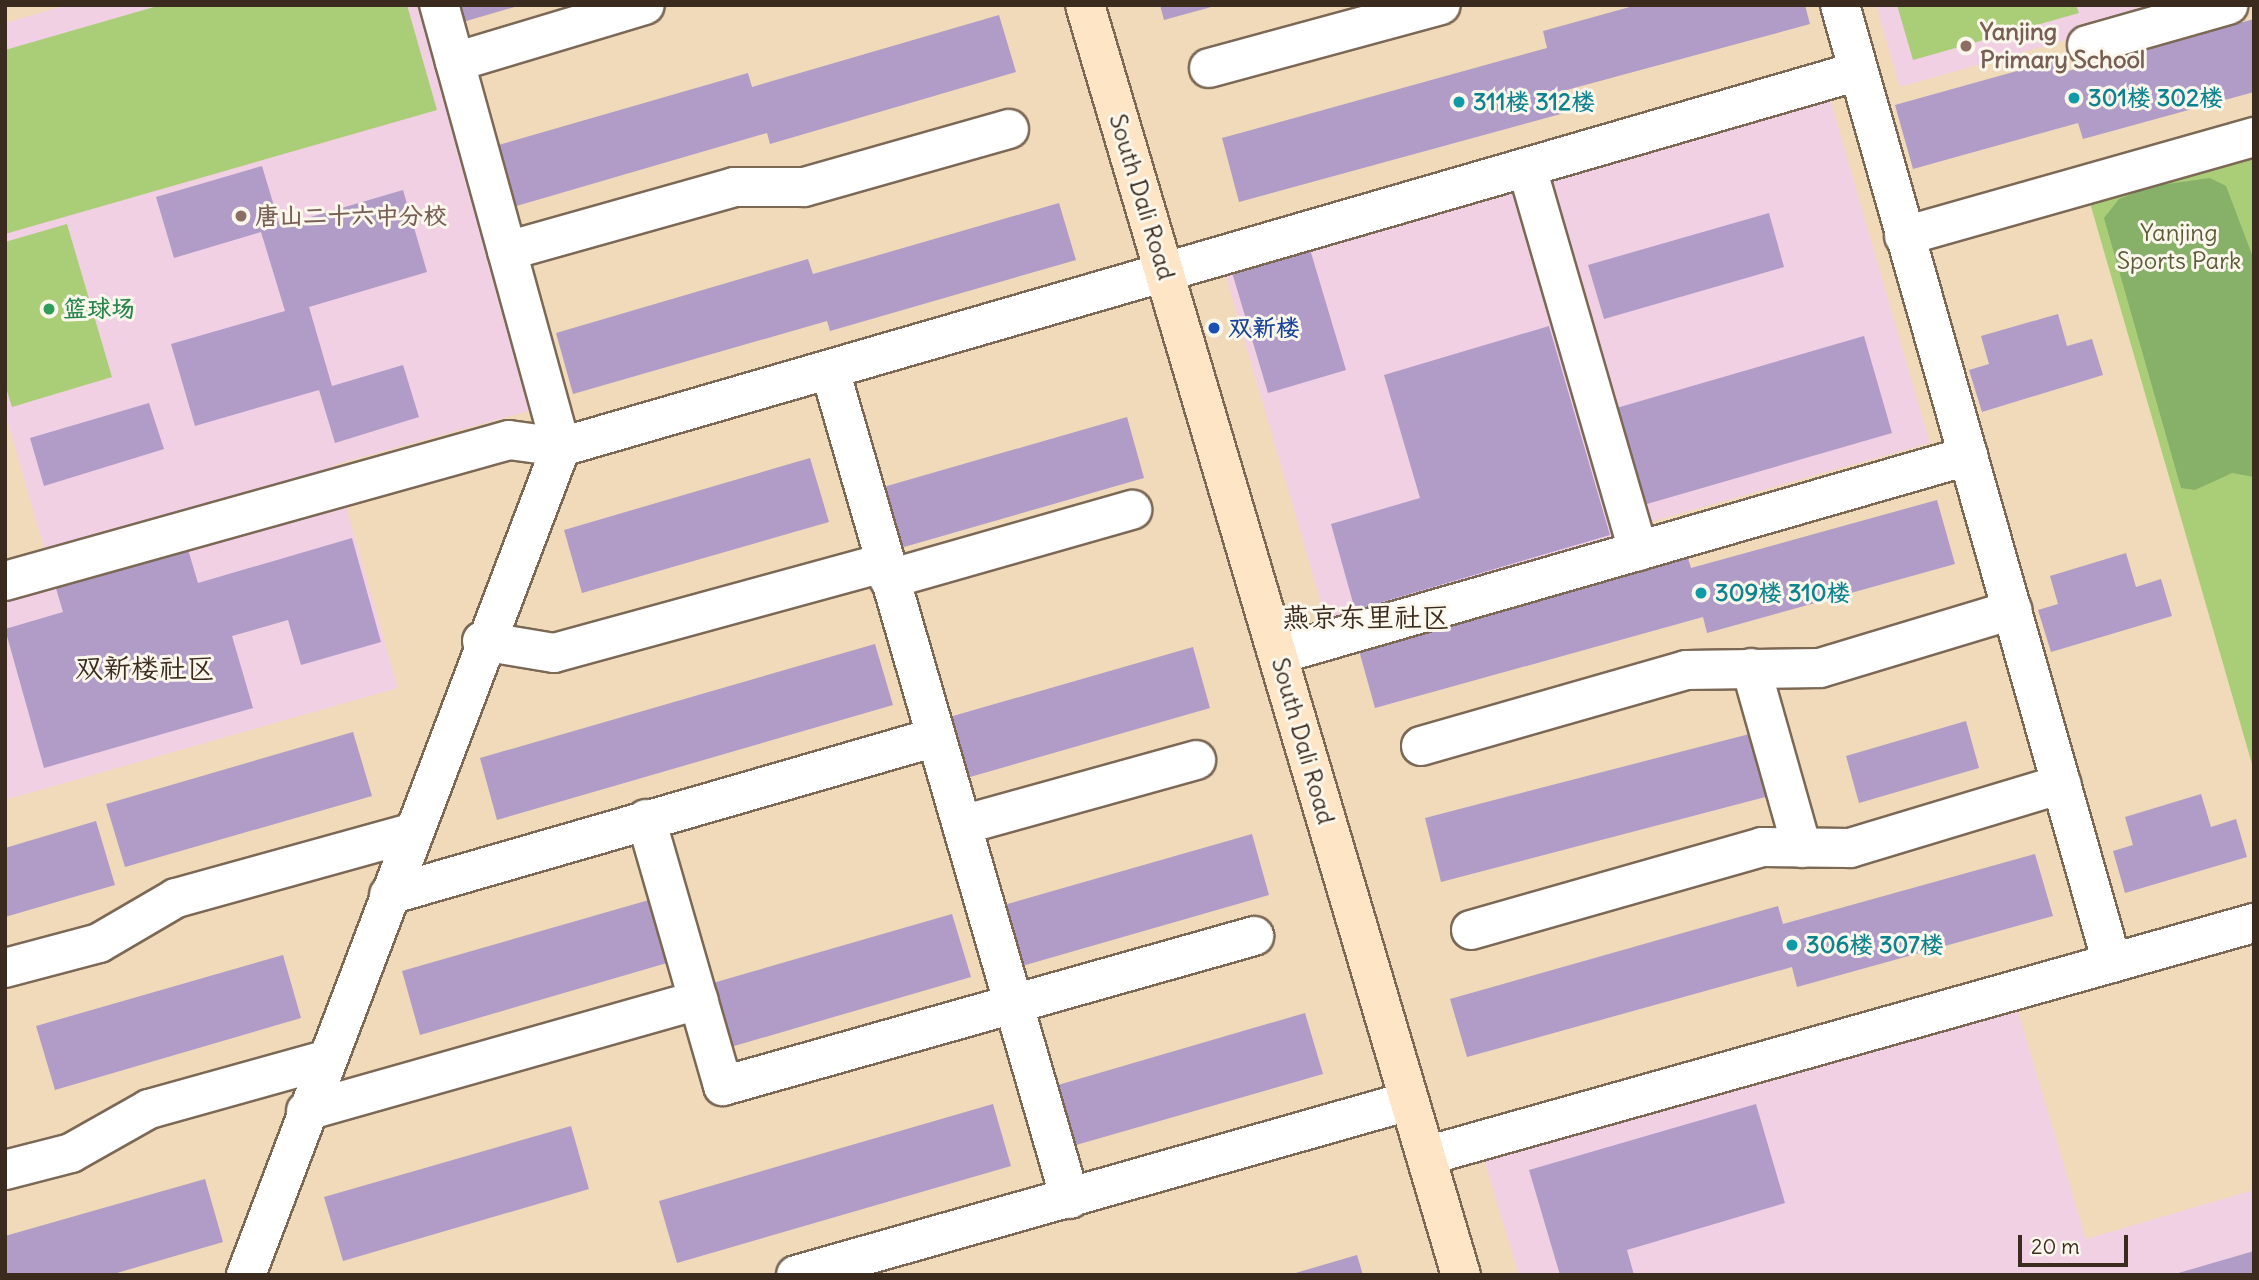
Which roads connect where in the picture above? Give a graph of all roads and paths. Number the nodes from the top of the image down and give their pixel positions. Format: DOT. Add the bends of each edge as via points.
graph roads {
  1 [pos="439,5"];
  2 [pos="645,5"];
  3 [pos="1085,5"];
  4 [pos="1441,5"];
  5 [pos="1840,5"];
  6 [pos="2228,5"];
  7 [pos="2087,45"];
  8 [pos="455,62"];
  9 [pos="1209,68"];
  10 [pos="1859,71"];
  11 [pos="1009,130"];
  12 [pos="2254,137"];
  13 [pos="1527,168"];
  14 [pos="1904,236"];
  15 [pos="507,251"];
  16 [pos="1165,275"];
  17 [pos="830,370"];
  18 [pos="561,447"];
  19 [pos="1968,456"];
  20 [pos="1132,510"];
  21 [pos="1637,551"];
  22 [pos="887,571"];
  23 [pos="5,581"];
  24 [pos="2012,610"];
  25 [pos="482,641"];
  26 [pos="1287,652"];
  27 [pos="1751,668"];
  28 [pos="936,737"];
  29 [pos="1421,746"];
  30 [pos="1196,760"];
  31 [pos="2062,784"];
  32 [pos="646,819"];
  33 [pos="962,825"];
  34 [pos="411,833"];
  35 [pos="1802,848"];
  36 [pos="389,895"];
  37 [pos="2254,923"];
  38 [pos="1471,930"];
  39 [pos="1254,936"];
  40 [pos="2112,962"];
  41 [pos="5,968"];
  42 [pos="699,1000"];
  43 [pos="1013,1004"];
  44 [pos="325,1060"];
  45 [pos="1409,1101"];
  46 [pos="306,1111"];
  47 [pos="1426,1156"];
  48 [pos="5,1170"];
  49 [pos="1070,1199"];
  50 [pos="246,1275"];
  51 [pos="796,1275"];
  52 [pos="1461,1275"];
  1 -- 8 [label="street"];
  2 -- 8 [label="street"];
  3 -- 16 [label="street, South Dali Road"];
  4 -- 9 [label="street"];
  5 -- 10 [label="street"];
  6 -- 7 [label="street"];
  8 -- 15 [label="street"];
  10 -- 13 [label="street"];
  10 -- 14 [label="street"];
  11 -- 15 [label="street" via="804,187 734,187"];
  12 -- 14 [label="street"];
  13 -- 16 [label="street"];
  13 -- 21 [label="street"];
  14 -- 19 [label="street"];
  15 -- 18 [label="street"];
  16 -- 17 [label="street"];
  16 -- 45 [label="street, South Dali Road"];
  17 -- 18 [label="street"];
  17 -- 22 [label="street"];
  18 -- 23 [label="street" via="509,440"];
  18 -- 25 [label="street"];
  19 -- 21 [label="street"];
  19 -- 24 [label="street"];
  20 -- 22 [label="street"];
  21 -- 26 [label="street"];
  22 -- 25 [label="street" via="554,653"];
  22 -- 28 [label="street"];
  24 -- 27 [label="street" via="1820,668"];
  24 -- 31 [label="street"];
  25 -- 34 [label="street"];
  27 -- 29 [label="street" via="1686,670"];
  27 -- 35 [label="street"];
  28 -- 32 [label="street"];
  28 -- 33 [label="street"];
  30 -- 33 [label="street"];
  31 -- 35 [label="street" via="1850,848"];
  31 -- 40 [label="street"];
  32 -- 36 [label="street"];
  32 -- 42 [label="street"];
  33 -- 43 [label="street"];
  34 -- 36 [label="street"];
  34 -- 41 [label="street" via="176,898 99,943"];
  35 -- 38 [label="street" via="1762,847"];
  36 -- 44 [label="street"];
  37 -- 40 [label="street"];
  39 -- 43 [label="street"];
  40 -- 47 [label="street"];
  42 -- 43 [label="street" via="723,1086"];
  42 -- 46 [label="street"];
  43 -- 49 [label="street"];
  44 -- 46 [label="street"];
  44 -- 48 [label="street" via="149,1109 71,1153"];
  45 -- 47 [label="street, South Dali Road"];
  45 -- 49 [label="street"];
  46 -- 50 [label="street"];
  47 -- 52 [label="street, South Dali Road"];
  49 -- 51 [label="street"];
}
